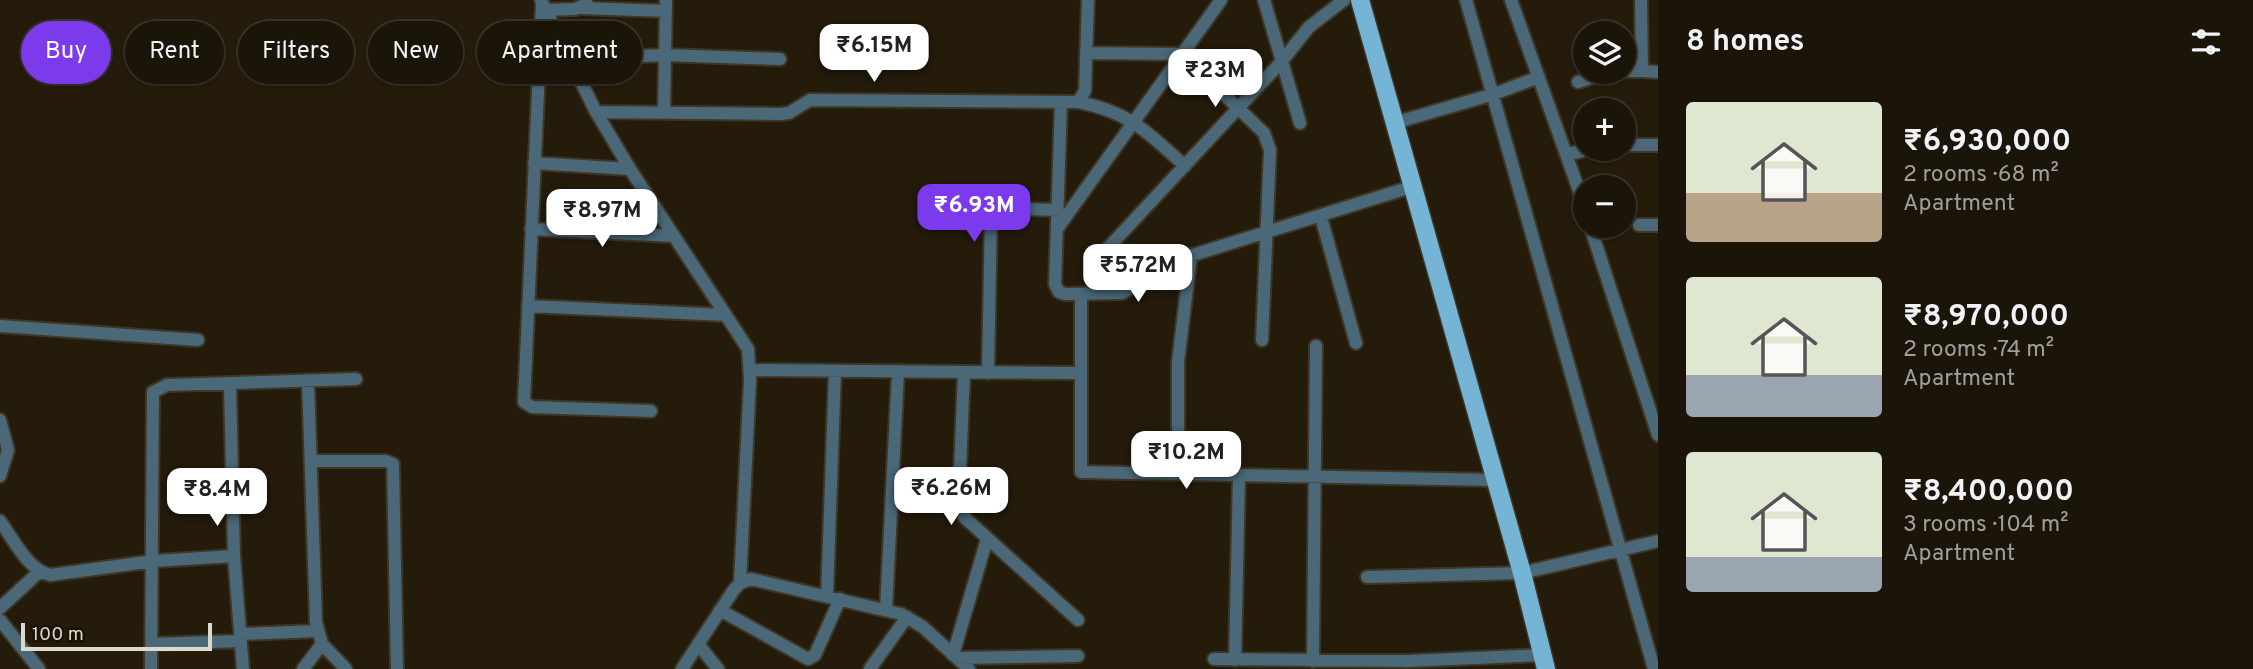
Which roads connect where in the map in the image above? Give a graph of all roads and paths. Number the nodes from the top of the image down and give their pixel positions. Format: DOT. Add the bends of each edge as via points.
graph roads {
  1 [pos="1088,0"];
  2 [pos="1221,0"];
  3 [pos="1264,0"];
  4 [pos="1344,0"];
  5 [pos="1360,0"];
  6 [pos="1466,0"];
  7 [pos="1511,0"];
  8 [pos="1641,0"];
  9 [pos="543,4"];
  10 [pos="585,4"];
  11 [pos="666,5"];
  12 [pos="552,21"];
  13 [pos="1086,53"];
  14 [pos="1182,54"];
  15 [pos="665,55"];
  16 [pos="642,56"];
  17 [pos="780,58"];
  18 [pos="1282,61"];
  19 [pos="1636,71"];
  20 [pos="1642,71"];
  21 [pos="1658,72"];
  22 [pos="1539,77"];
  23 [pos="583,84"];
  24 [pos="1494,94"];
  25 [pos="1078,102"];
  26 [pos="1060,103"];
  27 [pos="1240,107"];
  28 [pos="596,112"];
  29 [pos="664,113"];
  30 [pos="1135,121"];
  31 [pos="1300,123"];
  32 [pos="1394,123"];
  33 [pos="1636,145"];
  34 [pos="1658,145"];
  35 [pos="1573,153"];
  36 [pos="1567,154"];
  37 [pos="534,163"];
  38 [pos="1185,166"];
  39 [pos="630,169"];
  40 [pos="1574,175"];
  41 [pos="1411,187"];
  42 [pos="1057,210"];
  43 [pos="1321,217"];
  44 [pos="1639,225"];
  45 [pos="1658,225"];
  46 [pos="531,229"];
  47 [pos="1057,229"];
  48 [pos="1264,234"];
  49 [pos="674,236"];
  50 [pos="1594,238"];
  51 [pos="1108,248"];
  52 [pos="1191,255"];
  53 [pos="1081,295"];
  54 [pos="528,306"];
  55 [pos="726,315"];
  56 [pos="0,326"];
  57 [pos="198,340"];
  58 [pos="1262,341"];
  59 [pos="1356,343"];
  60 [pos="1316,346"];
  61 [pos="750,370"];
  62 [pos="835,371"];
  63 [pos="898,372"];
  64 [pos="964,372"];
  65 [pos="988,373"];
  66 [pos="1080,373"];
  67 [pos="356,379"];
  68 [pos="308,381"];
  69 [pos="230,385"];
  70 [pos="651,411"];
  71 [pos="0,420"];
  72 [pos="1658,435"];
  73 [pos="312,461"];
  74 [pos="1178,474"];
  75 [pos="1239,475"];
  76 [pos="0,476"];
  77 [pos="1313,477"];
  78 [pos="1495,480"];
  79 [pos="0,521"];
  80 [pos="987,538"];
  81 [pos="1658,541"];
  82 [pos="1621,550"];
  83 [pos="234,556"];
  84 [pos="154,561"];
  85 [pos="38,572"];
  86 [pos="1522,573"];
  87 [pos="1367,577"];
  88 [pos="740,583"];
  89 [pos="833,597"];
  90 [pos="0,608"];
  91 [pos="720,610"];
  92 [pos="886,610"];
  93 [pos="907,617"];
  94 [pos="0,620"];
  95 [pos="1078,620"];
  96 [pos="240,637"];
  97 [pos="320,638"];
  98 [pos="152,644"];
  99 [pos="698,644"];
  100 [pos="955,656"];
  101 [pos="1078,656"];
  102 [pos="1214,659"];
  103 [pos="1235,660"];
  104 [pos="1313,661"];
  105 [pos="1544,662"];
  106 [pos="1373,665"];
  107 [pos="1408,665"];
  108 [pos="39,669"];
  109 [pos="152,669"];
  110 [pos="243,669"];
  111 [pos="303,669"];
  112 [pos="346,669"];
  113 [pos="397,669"];
  114 [pos="682,669"];
  115 [pos="718,669"];
  116 [pos="870,669"];
  117 [pos="969,669"];
  118 [pos="1654,669"];
  1 -- 13 [label="street"];
  2 -- 14 [label="street"];
  3 -- 18 [label="street"];
  4 -- 18 [label="street" via="1317,19"];
  5 -- 32 [label="main road"];
  6 -- 24 [label="street"];
  7 -- 22 [label="street"];
  8 -- 20 [label="street"];
  9 -- 10 [label="street"];
  9 -- 12 [label="street"];
  9 -- 37 [label="street"];
  10 -- 11 [label="street"];
  11 -- 15 [label="street"];
  13 -- 14 [label="street"];
  13 -- 25 [label="street" via="1085,91"];
  14 -- 27 [label="street"];
  14 -- 30 [label="street"];
  15 -- 16 [label="street"];
  15 -- 17 [label="street"];
  15 -- 29 [label="street"];
  18 -- 27 [label="street"];
  18 -- 31 [label="street"];
  19 -- 20 [label="street"];
  20 -- 21 [label="street"];
  22 -- 24 [label="street"];
  22 -- 36 [label="street"];
  23 -- 28 [label="street"];
  24 -- 32 [label="street"];
  24 -- 82 [label="street"];
  25 -- 26 [label="street"];
  25 -- 30 [label="street" via="1111,109"];
  26 -- 29 [label="street" via="810,100 785,114"];
  26 -- 42 [label="street"];
  27 -- 38 [label="street"];
  27 -- 48 [label="street" via="1264,133 1270,150"];
  28 -- 29 [label="street"];
  28 -- 39 [label="street"];
  30 -- 38 [label="street"];
  30 -- 47 [label="street"];
  32 -- 41 [label="main road"];
  33 -- 34 [label="street"];
  35 -- 36 [label="street"];
  36 -- 40 [label="street"];
  37 -- 39 [label="street"];
  37 -- 46 [label="street"];
  38 -- 51 [label="street"];
  39 -- 49 [label="street"];
  41 -- 43 [label="street"];
  41 -- 78 [label="main road"];
  42 -- 47 [label="street"];
  42 -- 65 [label="street" via="997,207 991,212"];
  43 -- 48 [label="street"];
  43 -- 59 [label="street"];
  44 -- 45 [label="street"];
  46 -- 49 [label="street"];
  46 -- 54 [label="street"];
  47 -- 53 [label="street" via="1056,288"];
  48 -- 52 [label="street"];
  48 -- 58 [label="street"];
  49 -- 55 [label="street"];
  50 -- 72 [label="street"];
  52 -- 53 [label="street" via="1122,293"];
  52 -- 74 [label="street" via="1178,362"];
  53 -- 66 [label="street"];
  54 -- 55 [label="street"];
  54 -- 70 [label="street" via="523,397 527,406"];
  55 -- 61 [label="street" via="748,349"];
  56 -- 57 [label="street"];
  60 -- 77 [label="street"];
  61 -- 62 [label="street"];
  61 -- 88 [label="street"];
  62 -- 63 [label="street"];
  62 -- 89 [label="street"];
  63 -- 64 [label="street"];
  63 -- 92 [label="street"];
  64 -- 65 [label="street"];
  64 -- 80 [label="street" via="960,503 964,517"];
  65 -- 66 [label="street"];
  66 -- 74 [label="street" via="1081,472"];
  67 -- 68 [label="street"];
  68 -- 69 [label="street"];
  68 -- 73 [label="street"];
  69 -- 83 [label="street"];
  69 -- 84 [label="street" via="167,385 153,393"];
  71 -- 76 [label="street" via="8,450"];
  73 -- 97 [label="street"];
  73 -- 113 [label="street" via="386,461 395,468"];
  74 -- 75 [label="street"];
  75 -- 77 [label="street"];
  75 -- 103 [label="street"];
  77 -- 78 [label="street"];
  77 -- 104 [label="street"];
  78 -- 86 [label="main road"];
  79 -- 85 [label="street"];
  80 -- 95 [label="street"];
  80 -- 100 [label="street"];
  81 -- 82 [label="street"];
  82 -- 86 [label="street"];
  82 -- 118 [label="street"];
  83 -- 84 [label="street"];
  83 -- 96 [label="street"];
  84 -- 85 [label="street" via="65,575"];
  84 -- 98 [label="street"];
  85 -- 90 [label="street"];
  86 -- 87 [label="street"];
  86 -- 105 [label="main road"];
  88 -- 89 [label="street" via="751,579"];
  88 -- 91 [label="street"];
  89 -- 91 [label="street" via="815,655 808,659"];
  89 -- 92 [label="street"];
  91 -- 99 [label="street"];
  92 -- 93 [label="street"];
  93 -- 100 [label="street"];
  93 -- 116 [label="street"];
  94 -- 108 [label="street"];
  96 -- 97 [label="street"];
  96 -- 98 [label="street"];
  96 -- 110 [label="street"];
  97 -- 111 [label="street"];
  97 -- 112 [label="street"];
  98 -- 109 [label="street"];
  99 -- 114 [label="street"];
  99 -- 115 [label="street"];
  100 -- 101 [label="street"];
  100 -- 117 [label="street"];
  102 -- 103 [label="street"];
  103 -- 104 [label="street"];
  104 -- 106 [label="street"];
  105 -- 107 [label="street"];
  106 -- 107 [label="street"];
}
